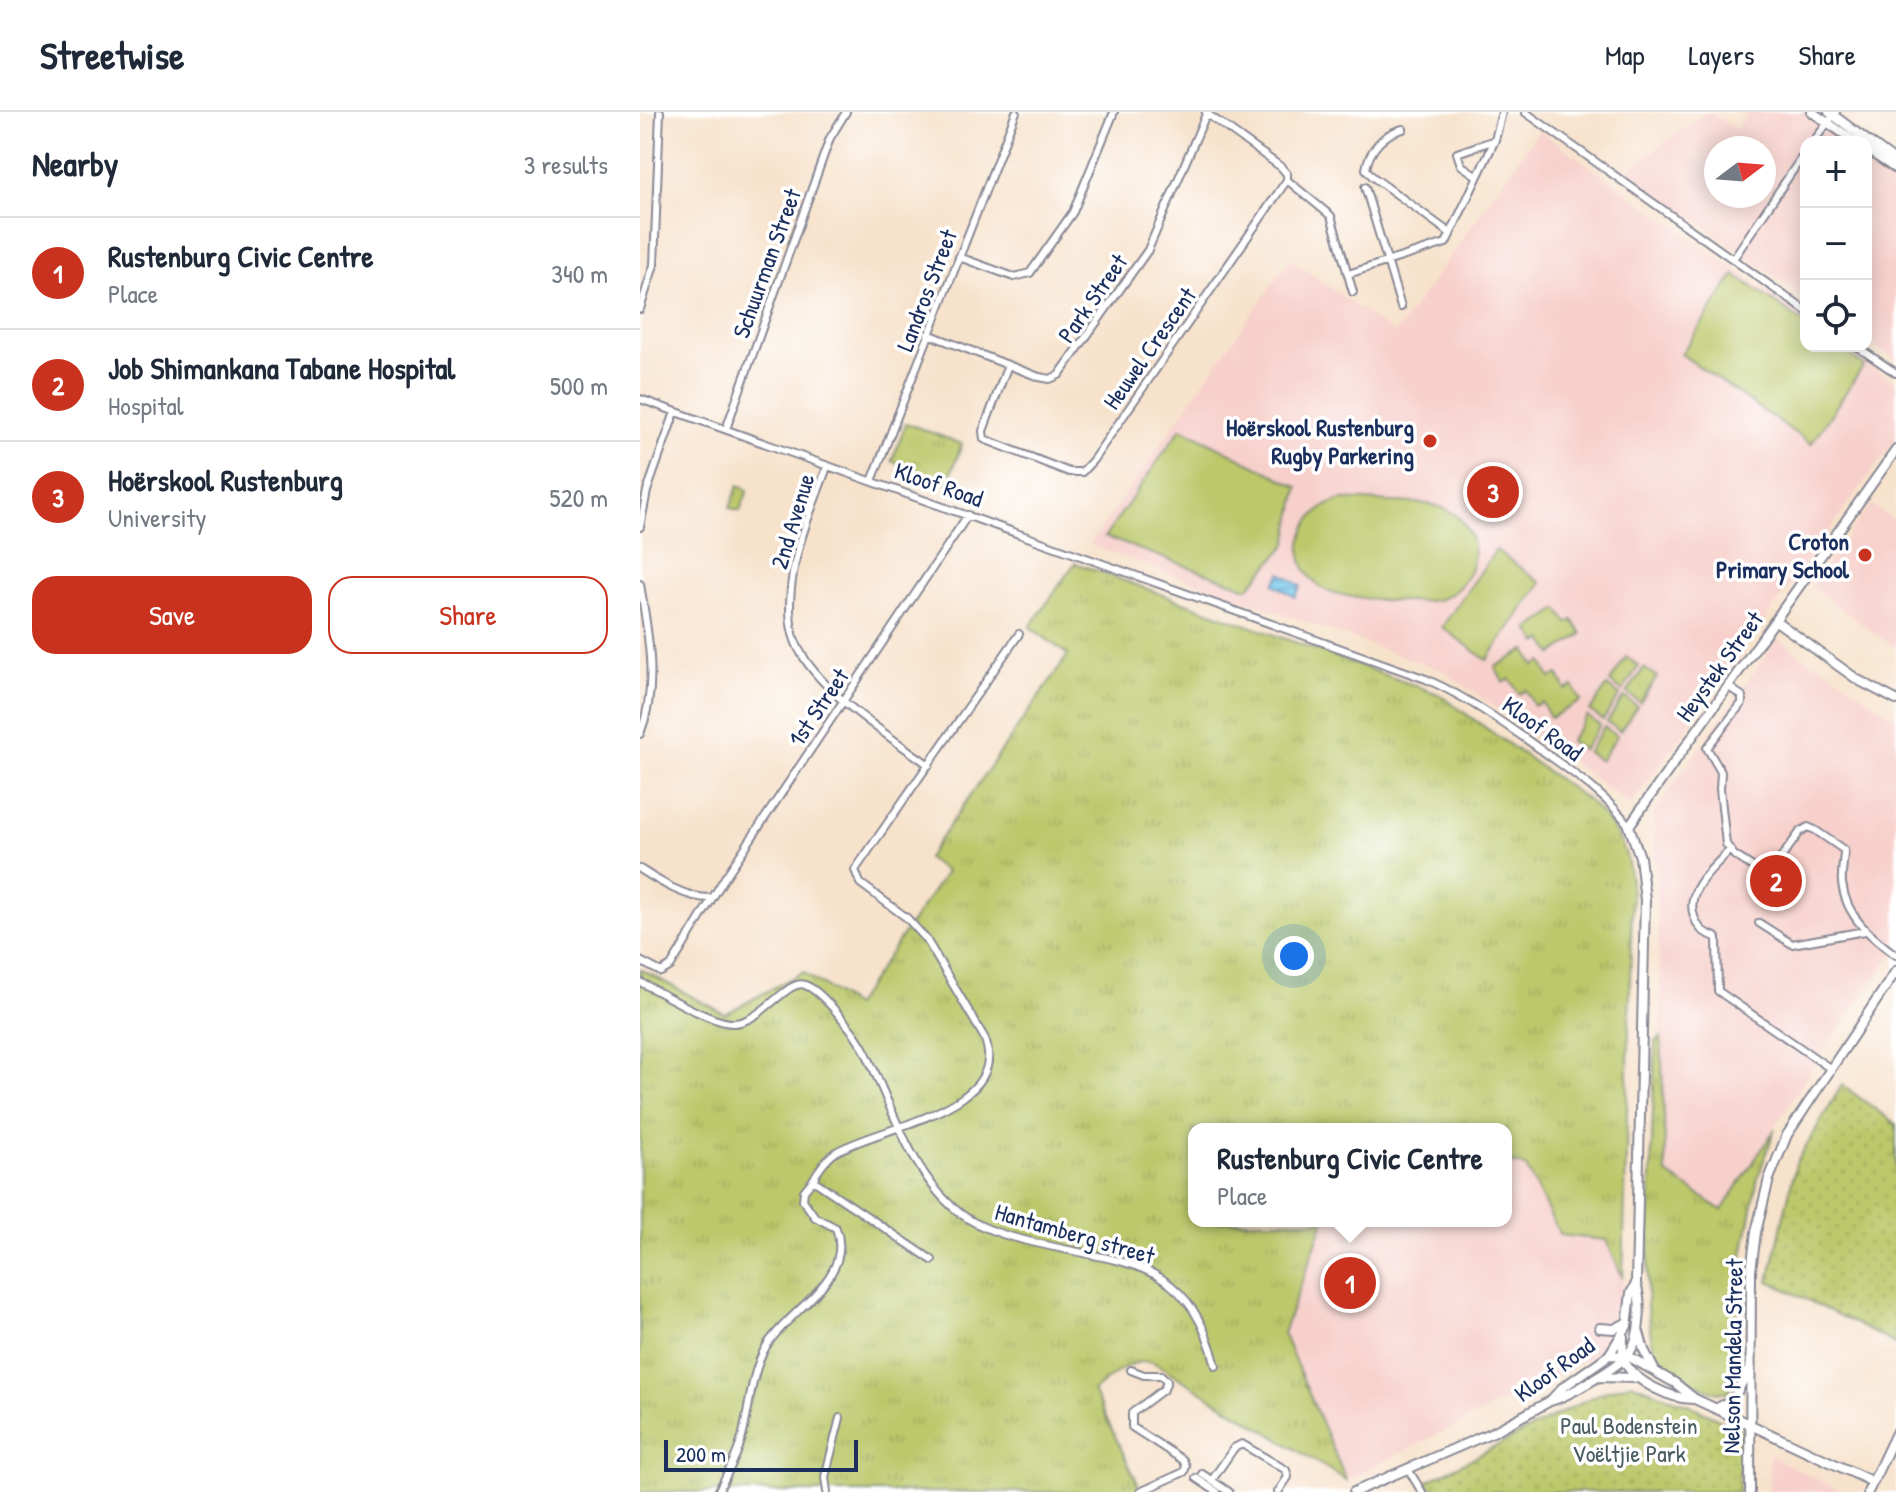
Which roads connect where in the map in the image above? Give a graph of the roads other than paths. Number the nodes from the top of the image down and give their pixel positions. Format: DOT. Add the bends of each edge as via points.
graph roads {
  1 [pos="660,112"];
  2 [pos="846,112"];
  3 [pos="1016,112"];
  4 [pos="1114,112"];
  5 [pos="1502,112"];
  6 [pos="1525,112"];
  7 [pos="1812,112"];
  8 [pos="1206,113"];
  9 [pos="1536,115"];
  10 [pos="1831,116"];
  11 [pos="1403,129"];
  12 [pos="1817,136"];
  13 [pos="1850,136"];
  14 [pos="1495,140"];
  15 [pos="1872,153"];
  16 [pos="1800,160"];
  17 [pos="1896,162"];
  18 [pos="1896,169"];
  19 [pos="1477,176"];
  20 [pos="1287,180"];
  21 [pos="1365,187"];
  22 [pos="1450,233"];
  23 [pos="959,257"];
  24 [pos="1733,259"];
  25 [pos="1387,262"];
  26 [pos="1348,274"];
  27 [pos="1353,292"];
  28 [pos="1401,307"];
  29 [pos="1800,307"];
  30 [pos="640,309"];
  31 [pos="928,334"];
  32 [pos="1865,352"];
  33 [pos="1008,365"];
  34 [pos="1896,373"];
  35 [pos="640,399"];
  36 [pos="675,412"];
  37 [pos="726,429"];
  38 [pos="1896,450"];
  39 [pos="827,467"];
  40 [pos="872,481"];
  41 [pos="968,515"];
  42 [pos="640,527"];
  43 [pos="640,584"];
  44 [pos="1776,621"];
  45 [pos="1019,634"];
  46 [pos="1729,687"];
  47 [pos="844,700"];
  48 [pos="1896,700"];
  49 [pos="640,734"];
  50 [pos="929,765"];
  51 [pos="1629,826"];
  52 [pos="1730,850"];
  53 [pos="640,869"];
  54 [pos="712,898"];
  55 [pos="1759,923"];
  56 [pos="1865,931"];
  57 [pos="1896,955"];
  58 [pos="640,961"];
  59 [pos="1896,971"];
  60 [pos="640,982"];
  61 [pos="1831,1069"];
  62 [pos="897,1127"];
  63 [pos="813,1180"];
  64 [pos="932,1260"];
  65 [pos="1636,1284"];
  66 [pos="1628,1322"];
  67 [pos="1600,1328"];
  68 [pos="1638,1328"];
  69 [pos="1623,1335"];
  70 [pos="1609,1355"];
  71 [pos="1625,1357"];
  72 [pos="1216,1366"];
  73 [pos="1750,1367"];
  74 [pos="1131,1370"];
  75 [pos="1655,1372"];
  76 [pos="1598,1377"];
  77 [pos="1639,1378"];
  78 [pos="1695,1399"];
  79 [pos="1550,1401"];
  80 [pos="1716,1409"];
  81 [pos="840,1418"];
  82 [pos="1750,1423"];
  83 [pos="1896,1433"];
  84 [pos="1408,1469"];
  85 [pos="1212,1480"];
  86 [pos="1873,1482"];
  87 [pos="1155,1490"];
  88 [pos="718,1492"];
  89 [pos="827,1492"];
  90 [pos="1140,1492"];
  91 [pos="1217,1492"];
  92 [pos="1229,1492"];
  93 [pos="1278,1492"];
  94 [pos="1354,1492"];
  95 [pos="1422,1492"];
  96 [pos="1750,1492"];
  97 [pos="1868,1492"];
  1 -- 30 [label="street" via="654,265"];
  2 -- 37 [label="street, Schuurman Street" via="830,138"];
  3 -- 23 [label="street, Landros Street"];
  4 -- 23 [label="street" via="1073,212 1030,273 1014,277"];
  5 -- 14 [label="street"];
  6 -- 9 [label="street"];
  7 -- 10 [label="street"];
  8 -- 20 [label="street" via="1281,167"];
  8 -- 33 [label="street, Park Street" via="1148,250 1063,371 1050,379"];
  9 -- 24 [label="street"];
  10 -- 12 [label="street"];
  10 -- 13 [label="street"];
  10 -- 17 [label="street"];
  11 -- 22 [label="street" via="1384,136 1366,169"];
  14 -- 19 [label="street"];
  14 -- 19 [label="street" via="1457,153 1461,165"];
  15 -- 18 [label="street"];
  16 -- 24 [label="street"];
  19 -- 22 [label="street"];
  20 -- 26 [label="street" via="1331,216"];
  20 -- 33 [label="street, Heuwel Crescent" via="1082,472 1069,472 984,439"];
  21 -- 25 [label="street"];
  22 -- 25 [label="street" via="1442,245"];
  23 -- 31 [label="street, Landros Street"];
  24 -- 29 [label="street"];
  25 -- 26 [label="street"];
  25 -- 28 [label="street"];
  26 -- 27 [label="street"];
  31 -- 33 [label="street, Park Street"];
  31 -- 40 [label="street, Landros Street"];
  32 -- 34 [label="street"];
  35 -- 36 [label="street, Kloof Road"];
  36 -- 37 [label="street, Kloof Road"];
  36 -- 42 [label="street"];
  37 -- 39 [label="street, Kloof Road"];
  38 -- 44 [label="street, Heystek Street"];
  39 -- 40 [label="street, Kloof Road"];
  39 -- 47 [label="street, 2nd Avenue" via="793,571 791,623 803,658"];
  40 -- 41 [label="street, Kloof Road"];
  41 -- 47 [label="street, 1st Street"];
  41 -- 51 [label="street, Kloof Road" via="1451,690 1594,790"];
  43 -- 49 [label="street" via="651,680"];
  44 -- 46 [label="street, Heystek Street"];
  44 -- 48 [label="street" via="1858,680"];
  45 -- 50 [label="street"];
  46 -- 51 [label="street, Heystek Street"];
  46 -- 52 [label="street" via="1742,696 1742,703 1707,748 1721,772 1723,828"];
  47 -- 50 [label="street, 2nd Avenue"];
  47 -- 54 [label="street, 1st Street"];
  50 -- 62 [label="street" via="855,875 926,939 984,1037 989,1065 981,1081 951,1105"];
  51 -- 65 [label="street, Kloof Road" via="1640,857 1645,900"];
  52 -- 56 [label="street" via="1765,875 1800,832 1815,830 1844,850 1845,896"];
  52 -- 61 [label="street" via="1699,882 1693,900 1699,926 1717,938 1718,991"];
  53 -- 54 [label="street" via="672,888"];
  54 -- 58 [label="street, 1st Street" via="669,969 661,972"];
  55 -- 56 [label="street" via="1792,944"];
  56 -- 57 [label="street"];
  59 -- 61 [label="street, Nelson Mandela Street"];
  60 -- 62 [label="street, Hantamberg street" via="725,1022 740,1022 769,1008 800,983 813,989 867,1055"];
  61 -- 73 [label="street, Nelson Mandela Street" via="1787,1135 1762,1202 1751,1271"];
  62 -- 63 [label="street" via="835,1153"];
  62 -- 72 [label="street, Hantamberg street" via="933,1184 971,1221 1008,1236 1159,1275 1199,1316"];
  63 -- 64 [label="street"];
  63 -- 88 [label="street" via="803,1200 815,1217 836,1228 837,1262 828,1280 767,1346 741,1444"];
  65 -- 66 [label="street, Kloof Road"];
  65 -- 68 [label="street"];
  66 -- 67 [label="street"];
  66 -- 69 [label="street, Kloof Road"];
  68 -- 71 [label="street"];
  68 -- 75 [label="street"];
  69 -- 70 [label="street, Kloof Road"];
  69 -- 71 [label="street"];
  70 -- 71 [label="street"];
  70 -- 79 [label="street, Kloof Road"];
  71 -- 75 [label="street"];
  71 -- 76 [label="street"];
  71 -- 77 [label="street"];
  73 -- 80 [label="street" via="1739,1392"];
  73 -- 82 [label="street, Nelson Mandela Street"];
  74 -- 87 [label="street" via="1167,1381 1132,1413 1132,1427 1186,1466"];
  75 -- 78 [label="street"];
  76 -- 77 [label="street"];
  76 -- 79 [label="street"];
  77 -- 78 [label="street"];
  78 -- 80 [label="street"];
  79 -- 84 [label="street, Kloof Road"];
  80 -- 82 [label="street"];
  81 -- 89 [label="street" via="825,1477"];
  82 -- 86 [label="street"];
  82 -- 96 [label="street, Nelson Mandela Street"];
  83 -- 86 [label="street"];
  84 -- 94 [label="street, Kloof Road"];
  84 -- 95 [label="street"];
  85 -- 91 [label="street" via="1199,1476"];
  85 -- 92 [label="street"];
  85 -- 93 [label="street" via="1242,1444 1286,1470 1288,1477"];
  86 -- 97 [label="street"];
  87 -- 90 [label="street"];
}
